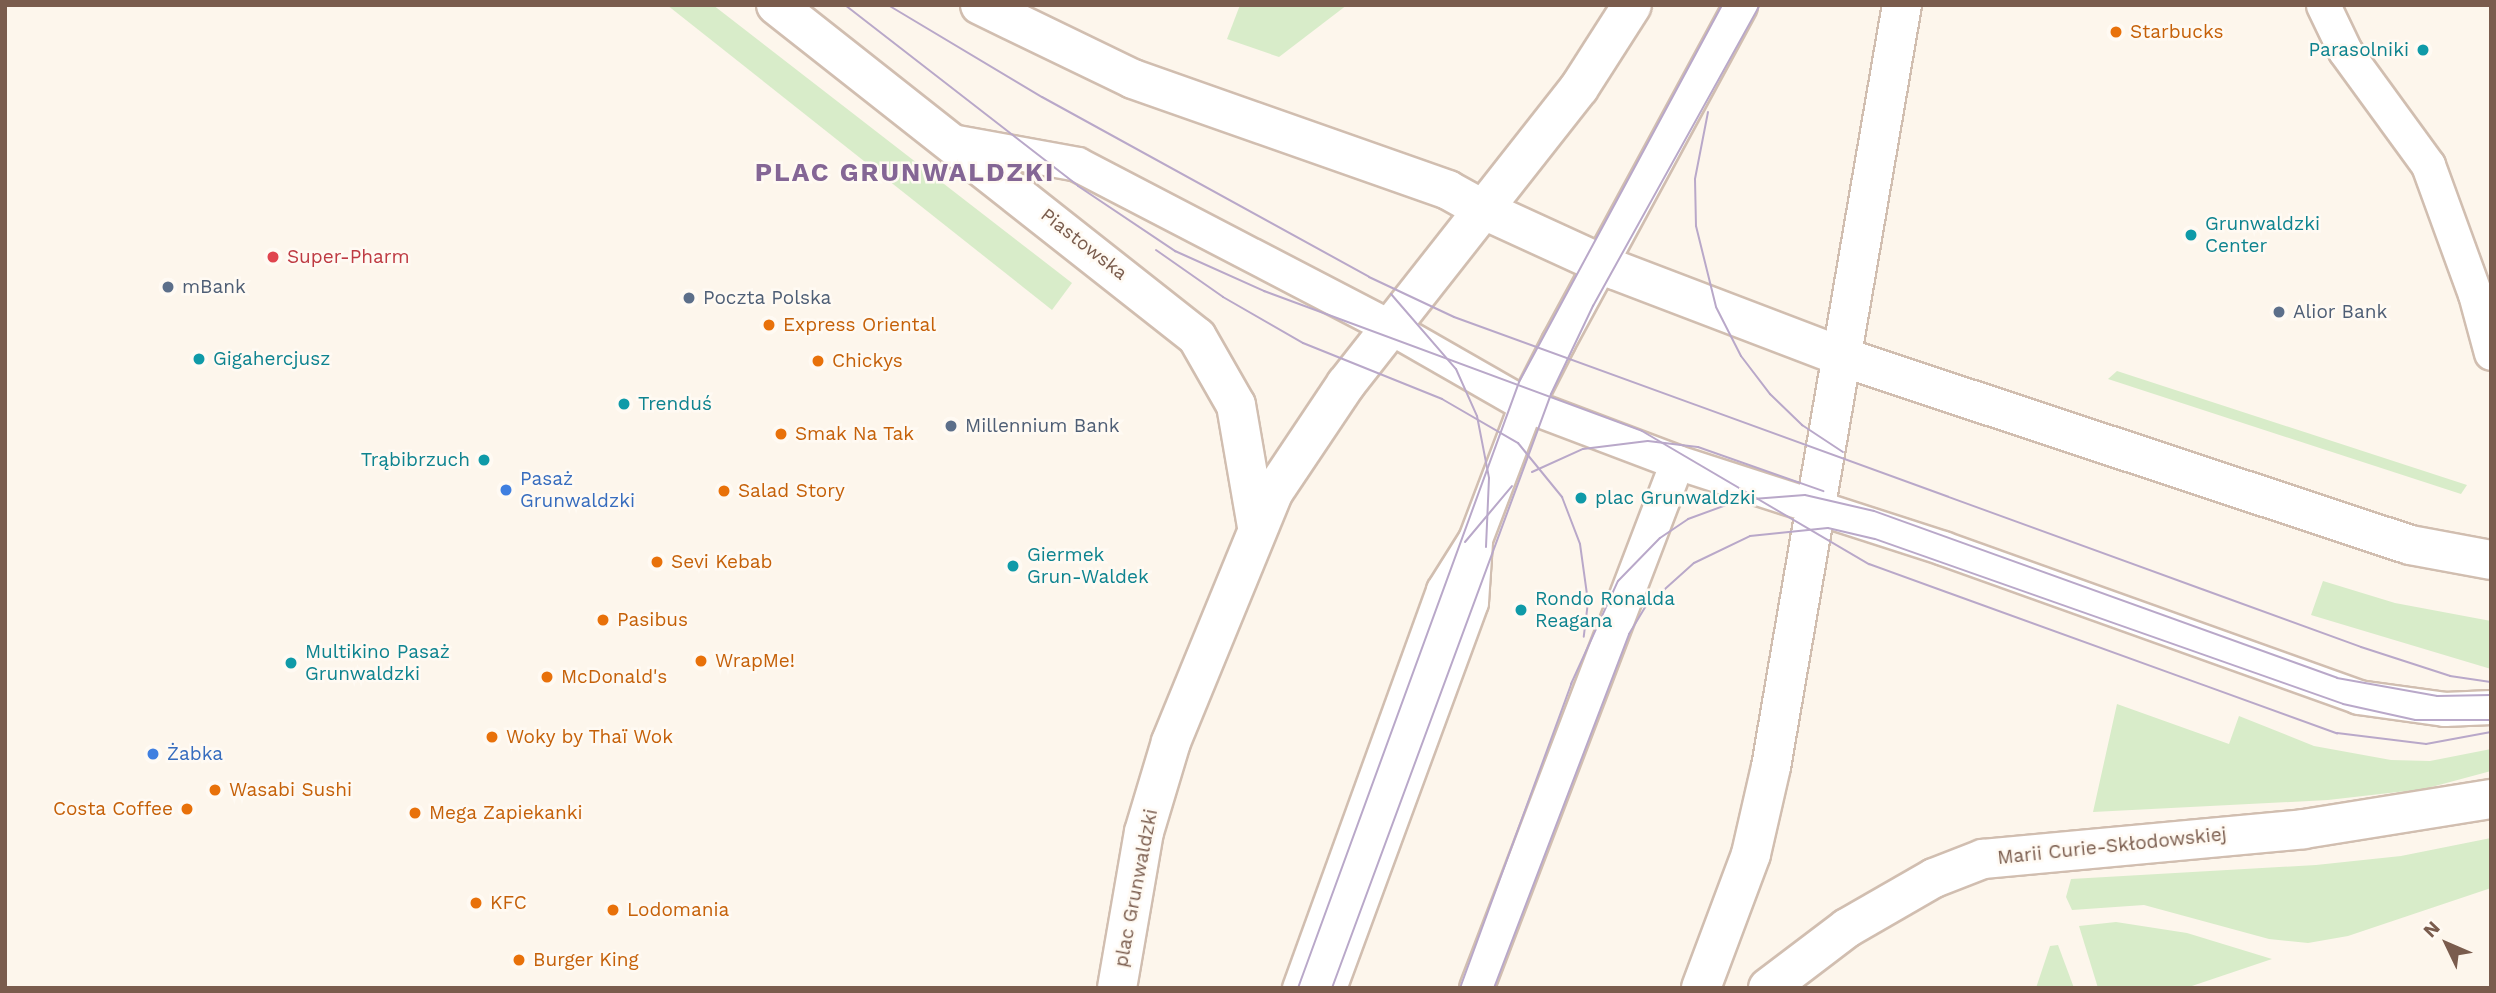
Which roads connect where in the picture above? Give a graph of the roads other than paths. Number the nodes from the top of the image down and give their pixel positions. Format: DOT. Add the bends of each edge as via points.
graph roads {
  1 [pos="776,5"];
  2 [pos="980,5"];
  3 [pos="1632,5"];
  4 [pos="1740,5"];
  5 [pos="1902,5"];
  6 [pos="2323,5"];
  7 [pos="951,141"];
  8 [pos="1484,210"];
  9 [pos="1599,263"];
  10 [pos="1390,327"];
  11 [pos="2491,353"];
  12 [pos="1845,358"];
  13 [pos="1526,405"];
  14 [pos="1677,462"];
  15 [pos="1818,509"];
  16 [pos="1257,526"];
  17 [pos="1475,538"];
  18 [pos="2491,560"];
  19 [pos="2491,707"];
  20 [pos="2491,799"];
  21 [pos="1117,988"];
  22 [pos="1299,988"];
  23 [pos="1329,988"];
  24 [pos="1476,988"];
  25 [pos="1701,988"];
  26 [pos="1768,988"];
  1 -- 7 [label="main road, Piastowska"];
  2 -- 8 [label="main road" via="1133,79 1448,190"];
  3 -- 8 [label="main road, plac Grunwaldzki" via="1602,56"];
  4 -- 9 [label="lane"];
  5 -- 12 [label="main road"];
  6 -- 11 [label="lane" via="2345,51 2428,165 2475,294"];
  7 -- 10 [label="lane" via="1077,164"];
  7 -- 16 [label="main road, Piastowska" via="1197,337 1236,405"];
  8 -- 9 [label="main road"];
  8 -- 10 [label="main road, plac Grunwaldzki"];
  9 -- 12 [label="main road"];
  9 -- 13 [label="lane"];
  10 -- 13 [label="lane"];
  10 -- 16 [label="main road, plac Grunwaldzki" via="1292,459"];
  12 -- 15 [label="main road"];
  12 -- 18 [label="main road" via="2410,545"];
  13 -- 14 [label="lane"];
  13 -- 17 [label="lane"];
  14 -- 15 [label="lane"];
  14 -- 24 [label="lane"];
  15 -- 19 [label="lane" via="1951,551 2358,697 2444,709"];
  15 -- 25 [label="main road" via="1751,854"];
  16 -- 21 [label="main road, plac Grunwaldzki" via="1200,661 1155,794"];
  17 -- 22 [label="lane" via="1443,590"];
  17 -- 23 [label="lane" via="1471,602"];
  20 -- 26 [label="main road, Marii Curie-Skłodowskiej" via="2304,829 1983,859 1934,878 1847,928"];
}
